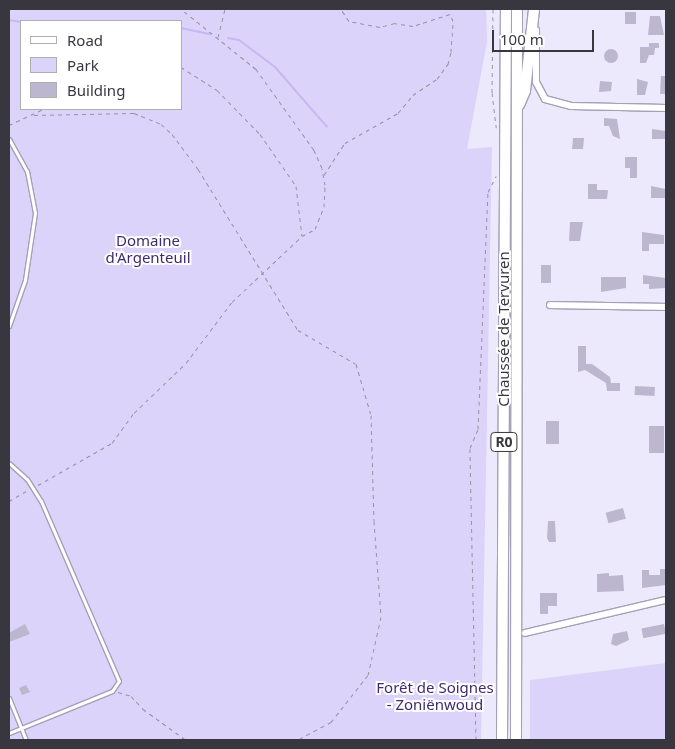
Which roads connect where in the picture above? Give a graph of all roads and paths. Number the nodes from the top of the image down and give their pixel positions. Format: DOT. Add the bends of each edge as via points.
graph roads {
  1 [pos="181,9"];
  2 [pos="225,9"];
  3 [pos="341,9"];
  4 [pos="493,9"];
  5 [pos="506,9"];
  6 [pos="517,9"];
  7 [pos="535,9"];
  8 [pos="218,37"];
  9 [pos="182,68"];
  10 [pos="518,108"];
  11 [pos="666,108"];
  12 [pos="42,110"];
  13 [pos="34,114"];
  14 [pos="9,125"];
  15 [pos="497,130"];
  16 [pos="9,139"];
  17 [pos="499,171"];
  18 [pos="324,176"];
  19 [pos="302,236"];
  20 [pos="262,273"];
  21 [pos="550,305"];
  22 [pos="666,307"];
  23 [pos="9,326"];
  24 [pos="9,463"];
  25 [pos="33,487"];
  26 [pos="9,501"];
  27 [pos="666,600"];
  28 [pos="525,633"];
  29 [pos="112,690"];
  30 [pos="9,698"];
  31 [pos="21,728"];
  32 [pos="9,733"];
  33 [pos="26,740"];
  34 [pos="186,740"];
  35 [pos="297,740"];
  36 [pos="476,740"];
  37 [pos="502,740"];
  38 [pos="516,740"];
  1 -- 8 [label="path"];
  2 -- 8 [label="path"];
  3 -- 18 [label="path" via="349,21 380,27 395,23 413,26 450,14 453,21 451,52 448,64 437,79 413,95 398,113 345,144"];
  4 -- 15 [label="path" via="492,93"];
  5 -- 37 [label="highway, Chaussée de Tervuren / R0"];
  6 -- 10 [label="highway, R0"];
  7 -- 10 [label="highway" via="525,91"];
  7 -- 11 [label="street" via="536,82 545,100 571,106"];
  8 -- 18 [label="path" via="256,69 314,150"];
  9 -- 19 [label="path" via="217,90 247,118 284,165 299,194"];
  10 -- 38 [label="highway, Chaussée de Tervuren / R0"];
  12 -- 13 [label="path"];
  13 -- 14 [label="path"];
  13 -- 20 [label="path" via="134,113 160,124 172,134 198,169"];
  16 -- 23 [label="lane" via="27,171 35,213 34,239 25,280"];
  17 -- 36 [label="path" via="488,192 478,429 470,448"];
  18 -- 19 [label="path" via="324,207 319,221 315,230"];
  19 -- 20 [label="path"];
  20 -- 25 [label="path" via="232,302 186,363 129,419 112,443"];
  20 -- 35 [label="path" via="298,330 356,364 371,415 381,617 375,648 368,675 331,722"];
  21 -- 22 [label="street"];
  24 -- 25 [label="lane"];
  25 -- 26 [label="path"];
  25 -- 29 [label="lane" via="118,675 117,686"];
  27 -- 28 [label="street"];
  29 -- 31 [label="lane"];
  29 -- 34 [label="path" via="131,696 142,709"];
  30 -- 31 [label="lane"];
  31 -- 32 [label="lane"];
  31 -- 33 [label="lane"];
}
